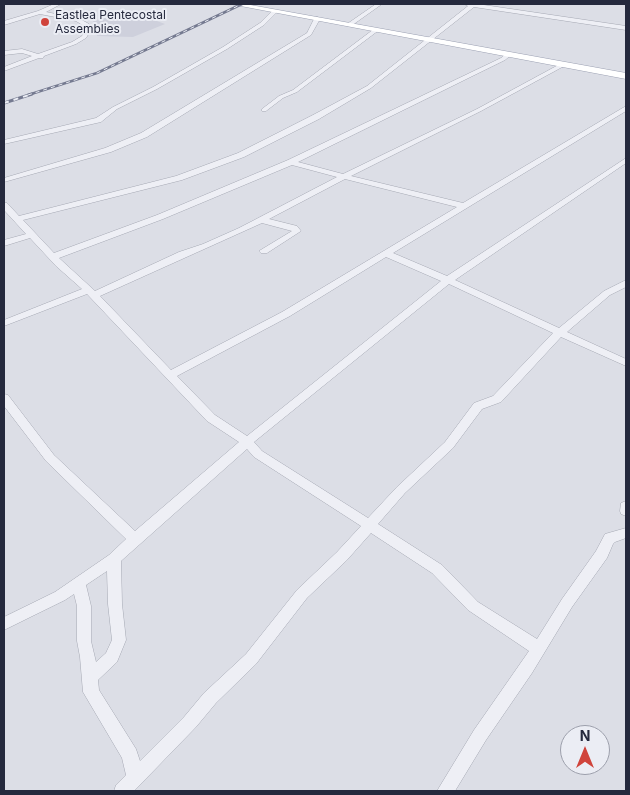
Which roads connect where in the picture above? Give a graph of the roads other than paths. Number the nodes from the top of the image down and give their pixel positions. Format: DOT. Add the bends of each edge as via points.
graph roads {
  1 [pos="58,4"];
  2 [pos="237,4"];
  3 [pos="379,4"];
  4 [pos="471,4"];
  5 [pos="275,11"];
  6 [pos="40,12"];
  7 [pos="317,19"];
  8 [pos="5,21"];
  9 [pos="349,25"];
  10 [pos="626,28"];
  11 [pos="376,30"];
  12 [pos="427,40"];
  13 [pos="4,53"];
  14 [pos="509,54"];
  15 [pos="41,57"];
  16 [pos="564,64"];
  17 [pos="4,69"];
  18 [pos="626,76"];
  19 [pos="626,108"];
  20 [pos="264,110"];
  21 [pos="4,142"];
  22 [pos="626,160"];
  23 [pos="291,162"];
  24 [pos="344,177"];
  25 [pos="4,180"];
  26 [pos="4,206"];
  27 [pos="465,206"];
  28 [pos="18,219"];
  29 [pos="262,220"];
  30 [pos="31,235"];
  31 [pos="4,243"];
  32 [pos="264,252"];
  33 [pos="387,254"];
  34 [pos="53,258"];
  35 [pos="448,280"];
  36 [pos="626,283"];
  37 [pos="92,293"];
  38 [pos="4,323"];
  39 [pos="559,333"];
  40 [pos="626,363"];
  41 [pos="170,375"];
  42 [pos="4,398"];
  43 [pos="247,442"];
  44 [pos="626,506"];
  45 [pos="626,510"];
  46 [pos="370,526"];
  47 [pos="626,533"];
  48 [pos="135,539"];
  49 [pos="114,559"];
  50 [pos="79,584"];
  51 [pos="4,624"];
  52 [pos="539,649"];
  53 [pos="90,678"];
  54 [pos="136,776"];
  55 [pos="122,791"];
  56 [pos="446,791"];
  1 -- 6 [label="street"];
  2 -- 5 [label="main road"];
  3 -- 9 [label="street"];
  4 -- 10 [label="street"];
  4 -- 12 [label="street"];
  5 -- 7 [label="main road"];
  5 -- 21 [label="street" via="266,21 225,48 98,120"];
  6 -- 8 [label="street"];
  6 -- 15 [label="street" via="78,20 87,24 88,30 74,43"];
  7 -- 9 [label="main road"];
  7 -- 25 [label="street" via="309,34 144,135 108,150"];
  9 -- 11 [label="main road"];
  11 -- 12 [label="main road"];
  11 -- 20 [label="street" via="295,91"];
  12 -- 14 [label="main road"];
  12 -- 28 [label="street" via="369,87 241,155 179,178"];
  13 -- 15 [label="street" via="22,51"];
  14 -- 16 [label="main road"];
  14 -- 23 [label="street"];
  15 -- 17 [label="street"];
  16 -- 18 [label="main road"];
  16 -- 24 [label="street"];
  19 -- 27 [label="street"];
  22 -- 35 [label="street"];
  23 -- 24 [label="street"];
  23 -- 34 [label="street"];
  24 -- 27 [label="street"];
  24 -- 29 [label="street"];
  26 -- 28 [label="street"];
  27 -- 33 [label="street"];
  28 -- 30 [label="street"];
  29 -- 32 [label="street" via="297,231"];
  29 -- 37 [label="street"];
  30 -- 31 [label="street"];
  30 -- 34 [label="street"];
  33 -- 35 [label="street"];
  33 -- 41 [label="street" via="286,314"];
  34 -- 37 [label="street"];
  35 -- 39 [label="street"];
  35 -- 43 [label="street"];
  36 -- 39 [label="street" via="607,293"];
  37 -- 38 [label="street"];
  37 -- 41 [label="street"];
  39 -- 40 [label="street"];
  39 -- 46 [label="street" via="503,393 478,406 449,445 401,490"];
  41 -- 43 [label="street" via="210,418"];
  42 -- 48 [label="street" via="50,458"];
  43 -- 46 [label="street" via="258,454"];
  43 -- 48 [label="street"];
  44 -- 45 [label="street"];
  46 -- 52 [label="street" via="437,569 473,606"];
  46 -- 54 [label="street" via="302,594 251,659"];
  47 -- 52 [label="street" via="610,538"];
  48 -- 49 [label="street"];
  49 -- 50 [label="street"];
  49 -- 53 [label="street" via="119,640 112,656"];
  50 -- 51 [label="street"];
  50 -- 53 [label="street"];
  52 -- 56 [label="street"];
  53 -- 54 [label="street" via="93,697 130,755"];
  54 -- 55 [label="street"];
}
